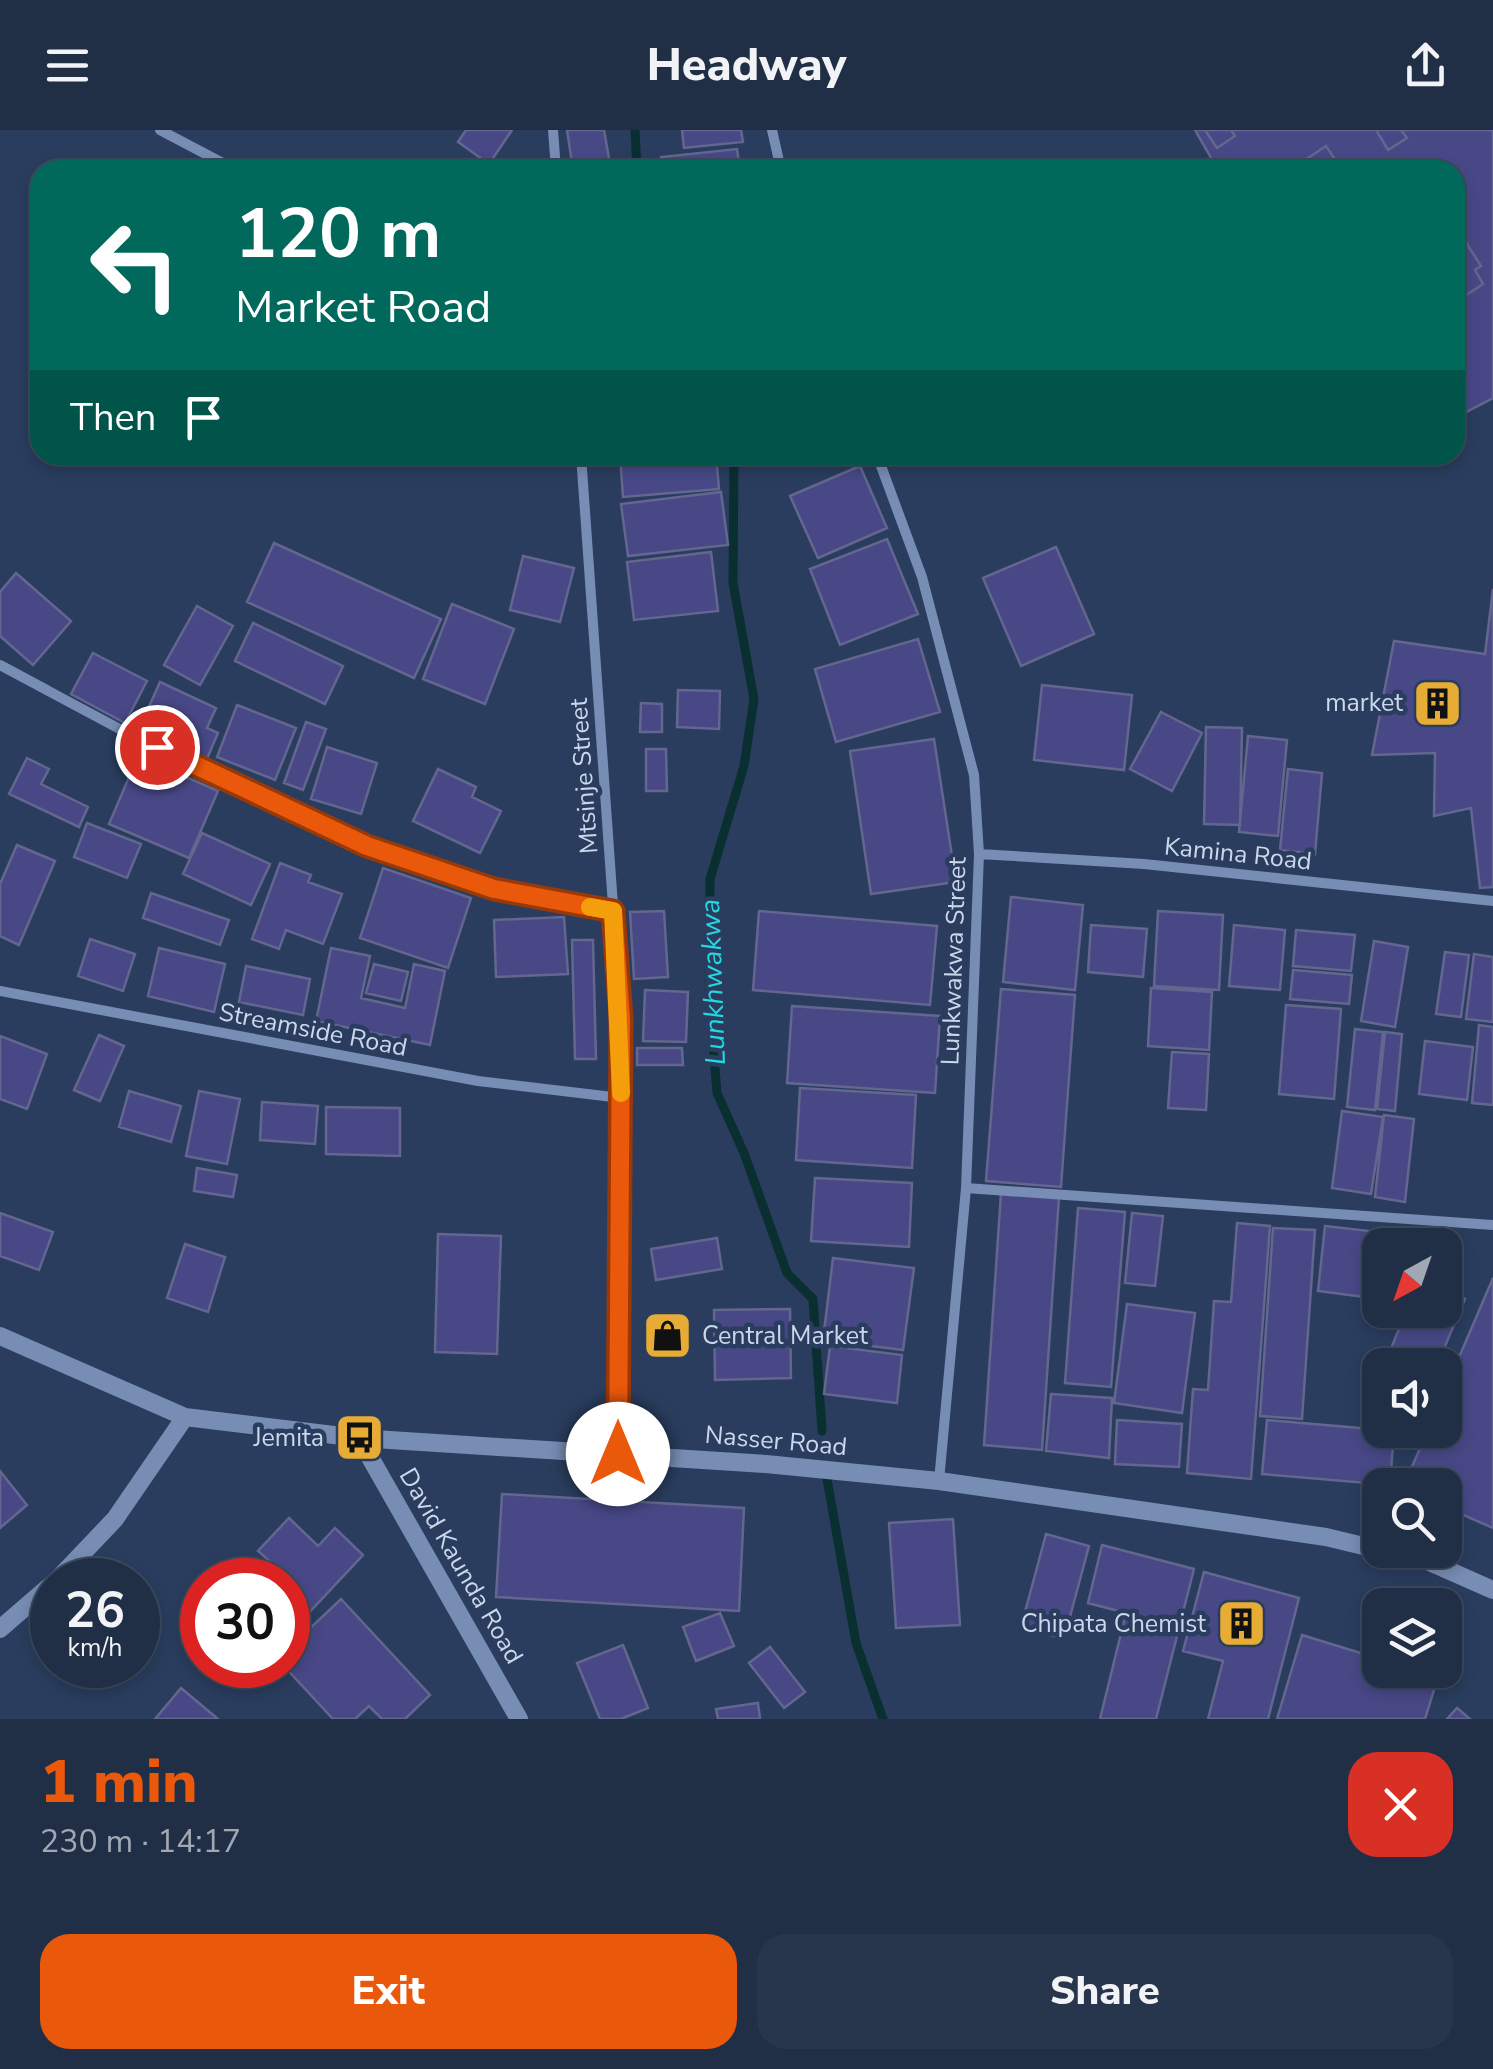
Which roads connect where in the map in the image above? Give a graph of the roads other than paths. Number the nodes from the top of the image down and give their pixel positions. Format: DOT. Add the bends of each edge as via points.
graph roads {
  1 [pos="160,130"];
  2 [pos="552,130"];
  3 [pos="772,130"];
  4 [pos="217,160"];
  5 [pos="555,160"];
  6 [pos="779,160"];
  7 [pos="582,465"];
  8 [pos="881,465"];
  9 [pos="0,665"];
  10 [pos="979,854"];
  11 [pos="1493,901"];
  12 [pos="613,911"];
  13 [pos="0,991"];
  14 [pos="620,1098"];
  15 [pos="966,1188"];
  16 [pos="1493,1225"];
  17 [pos="0,1336"];
  18 [pos="186,1417"];
  19 [pos="359,1438"];
  20 [pos="618,1454"];
  21 [pos="939,1481"];
  22 [pos="1362,1546"];
  23 [pos="78,1558"];
  24 [pos="1443,1568"];
  25 [pos="1493,1590"];
  26 [pos="30,1603"];
  27 [pos="0,1629"];
  28 [pos="519,1719"];
  1 -- 4 [label="street"];
  2 -- 5 [label="street"];
  3 -- 6 [label="street"];
  7 -- 12 [label="street, Mtsinje Street"];
  8 -- 10 [label="street, Lunkwakwa Street" via="922,577 974,775"];
  9 -- 12 [label="street" via="367,846 494,889"];
  10 -- 11 [label="street, Kamina Road" via="1144,864"];
  10 -- 15 [label="street, Lunkwakwa Street"];
  12 -- 14 [label="street, Mtsinje Street"];
  13 -- 14 [label="street, Streamside Road" via="478,1080"];
  14 -- 20 [label="street, Mtsinje Street"];
  15 -- 16 [label="street"];
  15 -- 21 [label="street, Lunkwakwa Street"];
  17 -- 18 [label="street, Nasser Road"];
  18 -- 19 [label="street, Nasser Road"];
  18 -- 23 [label="street" via="115,1519"];
  19 -- 20 [label="street, Nasser Road"];
  19 -- 28 [label="street, David Kaunda Road"];
  20 -- 21 [label="street, Nasser Road"];
  21 -- 22 [label="street, Nasser Road"];
  24 -- 25 [label="street, Nasser Road"];
  26 -- 27 [label="street"];
}
